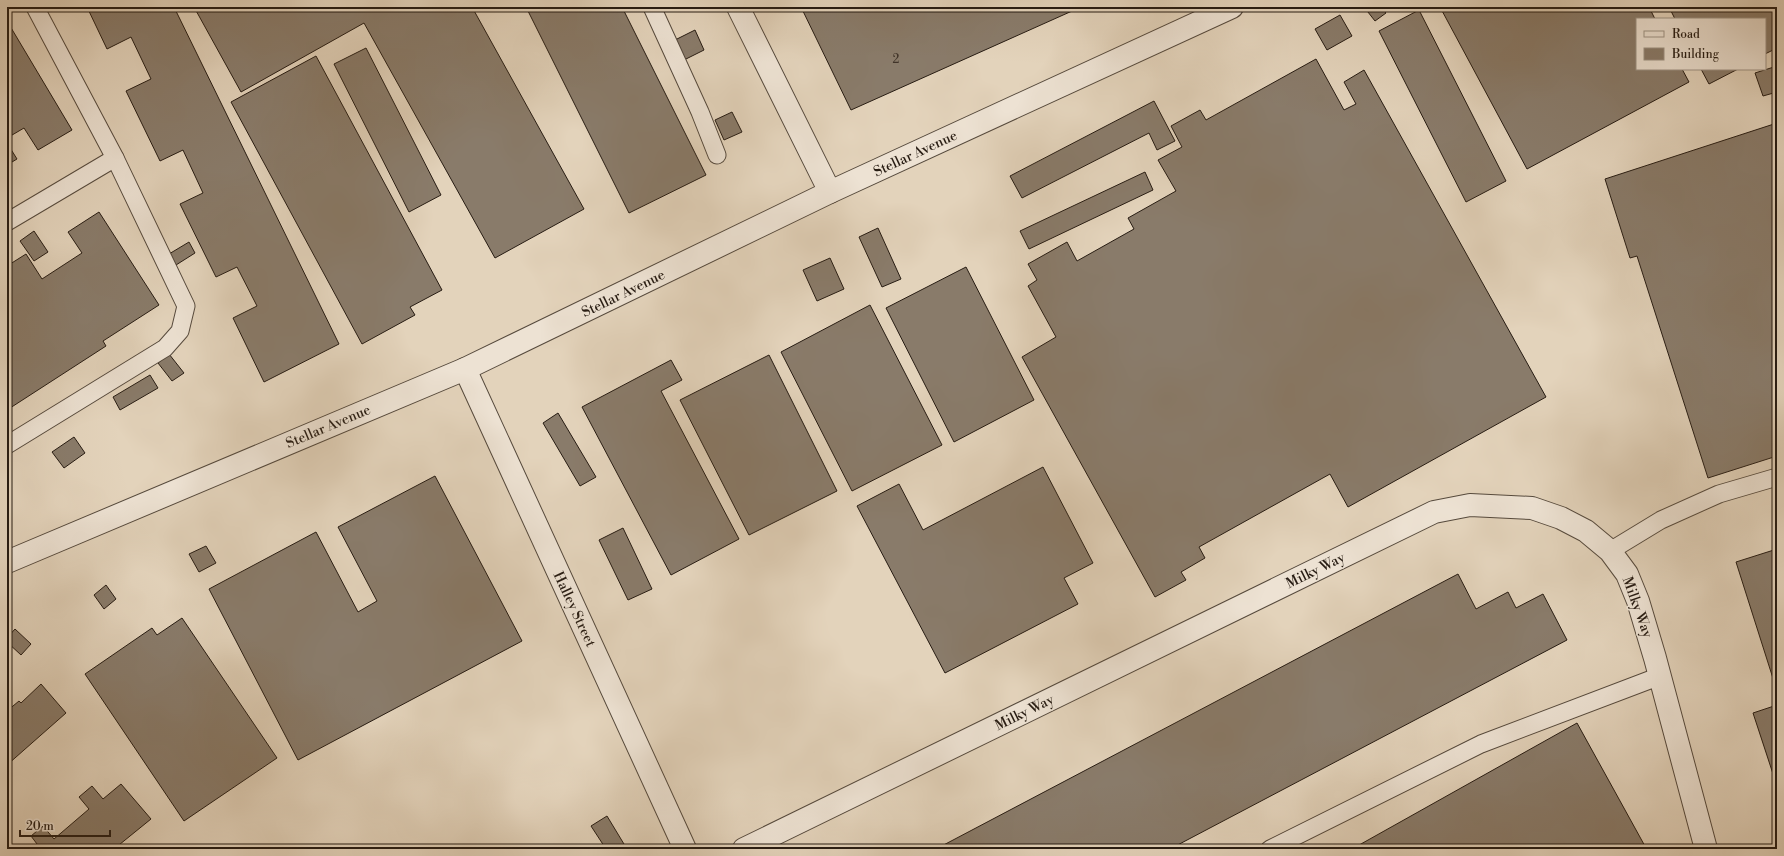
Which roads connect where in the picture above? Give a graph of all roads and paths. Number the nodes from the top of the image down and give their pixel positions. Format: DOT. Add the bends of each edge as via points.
graph roads {
  1 [pos="35,7"];
  2 [pos="652,7"];
  3 [pos="738,7"];
  4 [pos="1232,7"];
  5 [pos="717,155"];
  6 [pos="115,158"];
  7 [pos="830,192"];
  8 [pos="7,222"];
  9 [pos="465,369"];
  10 [pos="7,445"];
  11 [pos="1777,477"];
  12 [pos="1610,551"];
  13 [pos="7,562"];
  14 [pos="1660,676"];
  15 [pos="686,849"];
  16 [pos="744,849"];
  17 [pos="1270,849"];
  18 [pos="1706,849"];
  1 -- 6 [label="lane"];
  2 -- 5 [label="lane"];
  3 -- 7 [label="street"];
  4 -- 7 [label="street, Stellar Avenue"];
  6 -- 8 [label="lane"];
  6 -- 10 [label="lane" via="186,306 180,331 165,348"];
  7 -- 9 [label="street, Stellar Avenue"];
  9 -- 13 [label="street, Stellar Avenue"];
  9 -- 15 [label="street, Halley Street"];
  11 -- 12 [label="lane" via="1719,494 1661,520"];
  12 -- 14 [label="street, Milky Way" via="1627,574 1638,601"];
  12 -- 16 [label="street, Milky Way" via="1586,531 1561,518 1532,508 1470,505 1434,512"];
  14 -- 17 [label="lane" via="1481,744"];
  14 -- 18 [label="street, Milky Way"];
}
